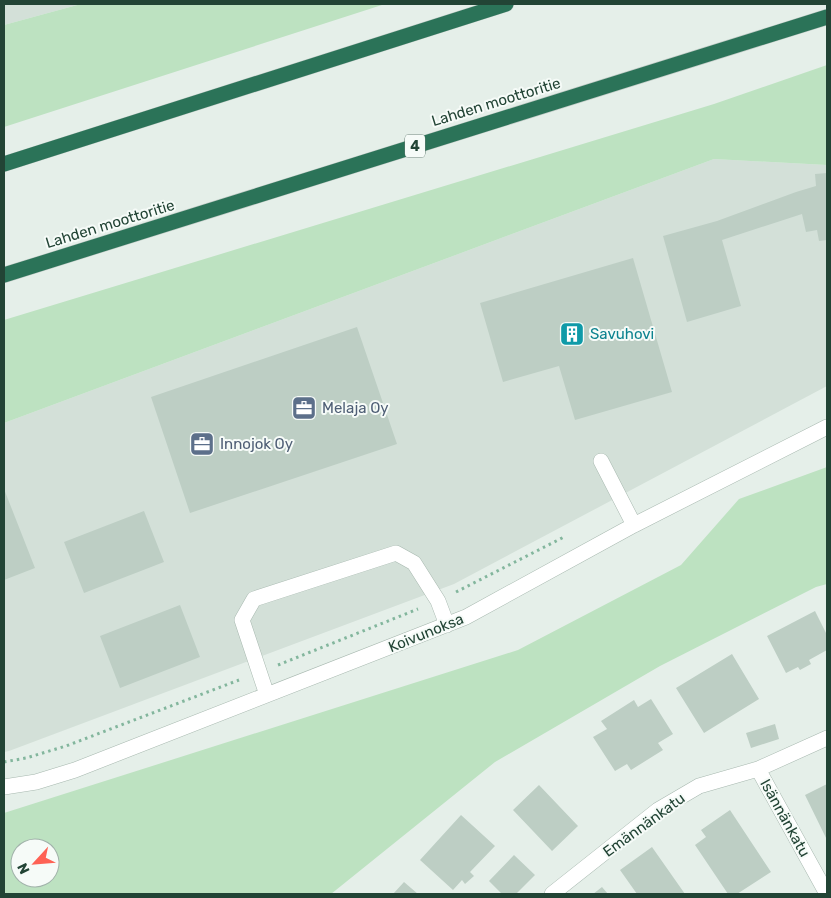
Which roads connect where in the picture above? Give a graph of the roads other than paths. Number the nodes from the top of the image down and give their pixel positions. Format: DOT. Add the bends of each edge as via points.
graph roads {
  1 [pos="506,4"];
  2 [pos="827,17"];
  3 [pos="4,164"];
  4 [pos="4,275"];
  5 [pos="827,427"];
  6 [pos="601,461"];
  7 [pos="634,525"];
  8 [pos="447,625"];
  9 [pos="267,695"];
  10 [pos="827,738"];
  11 [pos="758,769"];
  12 [pos="4,787"];
  13 [pos="552,894"];
  14 [pos="827,894"];
  1 -- 3 [label="highway"];
  2 -- 4 [label="highway, Lahden moottoritie / 4"];
  5 -- 7 [label="street, Koivunoksa"];
  6 -- 7 [label="street"];
  7 -- 8 [label="street, Koivunoksa"];
  8 -- 9 [label="street, Koivunoksa"];
  8 -- 9 [label="street" via="438,601 414,563 396,552 254,598 242,620"];
  9 -- 12 [label="street, Koivunoksa" via="75,770 36,782"];
  10 -- 11 [label="street, Emännänkatu"];
  11 -- 13 [label="street, Emännänkatu" via="700,786 658,810"];
  11 -- 14 [label="street, Isännänkatu"];
}
